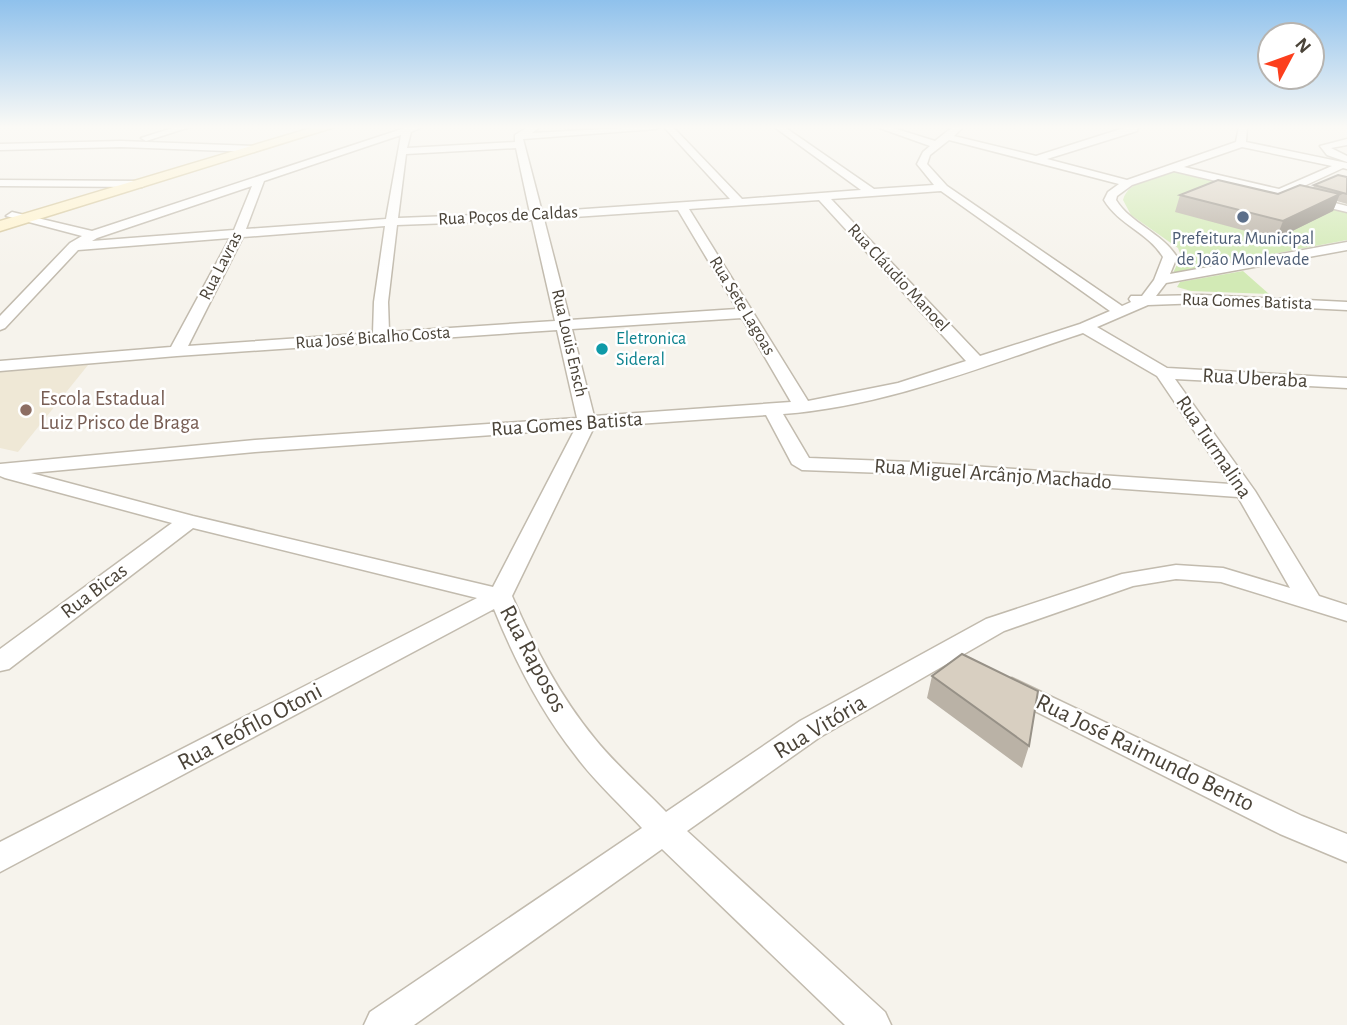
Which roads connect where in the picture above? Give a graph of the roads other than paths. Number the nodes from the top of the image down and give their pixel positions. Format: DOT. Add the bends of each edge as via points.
graph roads {
  1 [pos="166,174"];
  2 [pos="273,174"];
  3 [pos="398,174"];
  4 [pos="527,174"];
  5 [pos="712,174"];
  6 [pos="844,174"];
  7 [pos="928,174"];
  8 [pos="1094,174"];
  9 [pos="1153,174"];
  10 [pos="1202,174"];
  11 [pos="1321,174"];
  12 [pos="260,178"];
  13 [pos="0,183"];
  14 [pos="136,183"];
  15 [pos="1128,183"];
  16 [pos="943,188"];
  17 [pos="870,192"];
  18 [pos="1280,192"];
  19 [pos="821,195"];
  20 [pos="738,201"];
  21 [pos="681,205"];
  22 [pos="1347,209"];
  23 [pos="538,216"];
  24 [pos="9,220"];
  25 [pos="392,222"];
  26 [pos="239,233"];
  27 [pos="93,235"];
  28 [pos="74,246"];
  29 [pos="1347,246"];
  30 [pos="1347,252"];
  31 [pos="1316,253"];
  32 [pos="1078,279"];
  33 [pos="1161,279"];
  34 [pos="1146,301"];
  35 [pos="1347,306"];
  36 [pos="1121,312"];
  37 [pos="747,313"];
  38 [pos="0,325"];
  39 [pos="565,327"];
  40 [pos="1085,327"];
  41 [pos="381,338"];
  42 [pos="177,351"];
  43 [pos="976,362"];
  44 [pos="0,366"];
  45 [pos="1163,373"];
  46 [pos="1347,383"];
  47 [pos="803,407"];
  48 [pos="773,411"];
  49 [pos="587,423"];
  50 [pos="0,470"];
  51 [pos="1245,491"];
  52 [pos="189,521"];
  53 [pos="500,596"];
  54 [pos="1310,600"];
  55 [pos="1347,612"];
  56 [pos="0,662"];
  57 [pos="969,667"];
  58 [pos="664,830"];
  59 [pos="1347,848"];
  60 [pos="0,858"];
  61 [pos="383,1025"];
  62 [pos="872,1025"];
  1 -- 14 [label="street"];
  2 -- 12 [label="street"];
  3 -- 25 [label="street"];
  4 -- 23 [label="street, Rua Louis Ensch"];
  5 -- 20 [label="street"];
  6 -- 17 [label="street"];
  7 -- 16 [label="street"];
  8 -- 15 [label="street"];
  9 -- 15 [label="street"];
  10 -- 18 [label="street"];
  11 -- 18 [label="street"];
  12 -- 26 [label="street, Rua Lavras"];
  12 -- 27 [label="street"];
  13 -- 14 [label="street"];
  14 -- 24 [label="street"];
  15 -- 33 [label="street" via="1115,190 1110,200 1117,214 1166,247 1170,257"];
  16 -- 17 [label="street, Rua Poços de Caldas"];
  16 -- 32 [label="street"];
  17 -- 19 [label="street, Rua Poços de Caldas"];
  18 -- 22 [label="street"];
  19 -- 20 [label="street, Rua Poços de Caldas"];
  19 -- 43 [label="street, Rua Cláudio Manoel"];
  20 -- 21 [label="street, Rua Poços de Caldas"];
  21 -- 23 [label="street, Rua Poços de Caldas"];
  21 -- 37 [label="street, Rua Sete Lagoas"];
  23 -- 25 [label="street, Rua Poços de Caldas"];
  23 -- 39 [label="street, Rua Louis Ensch"];
  24 -- 27 [label="street"];
  25 -- 26 [label="street, Rua Poços de Caldas"];
  25 -- 41 [label="street"];
  26 -- 28 [label="street, Rua Poços de Caldas"];
  26 -- 42 [label="street, Rua Lavras"];
  27 -- 28 [label="street"];
  28 -- 38 [label="street"];
  29 -- 31 [label="street"];
  30 -- 31 [label="street"];
  31 -- 33 [label="street"];
  32 -- 34 [label="street"];
  32 -- 36 [label="street"];
  33 -- 34 [label="street"];
  34 -- 35 [label="street, Rua Gomes Batista"];
  34 -- 36 [label="street, Rua Gomes Batista"];
  36 -- 40 [label="street, Rua Gomes Batista"];
  37 -- 39 [label="street, Rua José Bicalho Costa"];
  37 -- 47 [label="street, Rua Sete Lagoas"];
  39 -- 41 [label="street, Rua José Bicalho Costa"];
  39 -- 49 [label="street, Rua Louis Ensch"];
  40 -- 43 [label="street, Rua Gomes Batista"];
  40 -- 45 [label="street, Rua Turmalina"];
  41 -- 42 [label="street, Rua José Bicalho Costa"];
  42 -- 44 [label="street, Rua José Bicalho Costa"];
  43 -- 47 [label="street, Rua Gomes Batista" via="902,387"];
  45 -- 46 [label="street, Rua Uberaba"];
  45 -- 51 [label="street, Rua Turmalina"];
  47 -- 48 [label="street, Rua Gomes Batista"];
  48 -- 49 [label="street, Rua Gomes Batista"];
  48 -- 51 [label="street, Rua Miguel Arcânjo Machado" via="802,464"];
  49 -- 50 [label="street, Rua Gomes Batista" via="255,446"];
  49 -- 53 [label="street, Rua Louis Ensch"];
  50 -- 52 [label="street, Rua Raposos"];
  51 -- 54 [label="street, Rua Turmalina"];
  52 -- 53 [label="street, Rua Raposos"];
  52 -- 56 [label="street, Rua Bicas"];
  53 -- 58 [label="street, Rua Raposos" via="547,694 586,749"];
  53 -- 60 [label="street, Rua Teófilo Otoni"];
  54 -- 55 [label="street, Rua Vitória"];
  54 -- 57 [label="street, Rua Vitória" via="1223,575 1165,573 1130,579 995,625"];
  57 -- 58 [label="street, Rua Vitória" via="810,729"];
  57 -- 59 [label="street, Rua José Raimundo Bento"];
  58 -- 61 [label="street, Rua Vitória"];
  58 -- 62 [label="street, Rua Raposos"];
}
